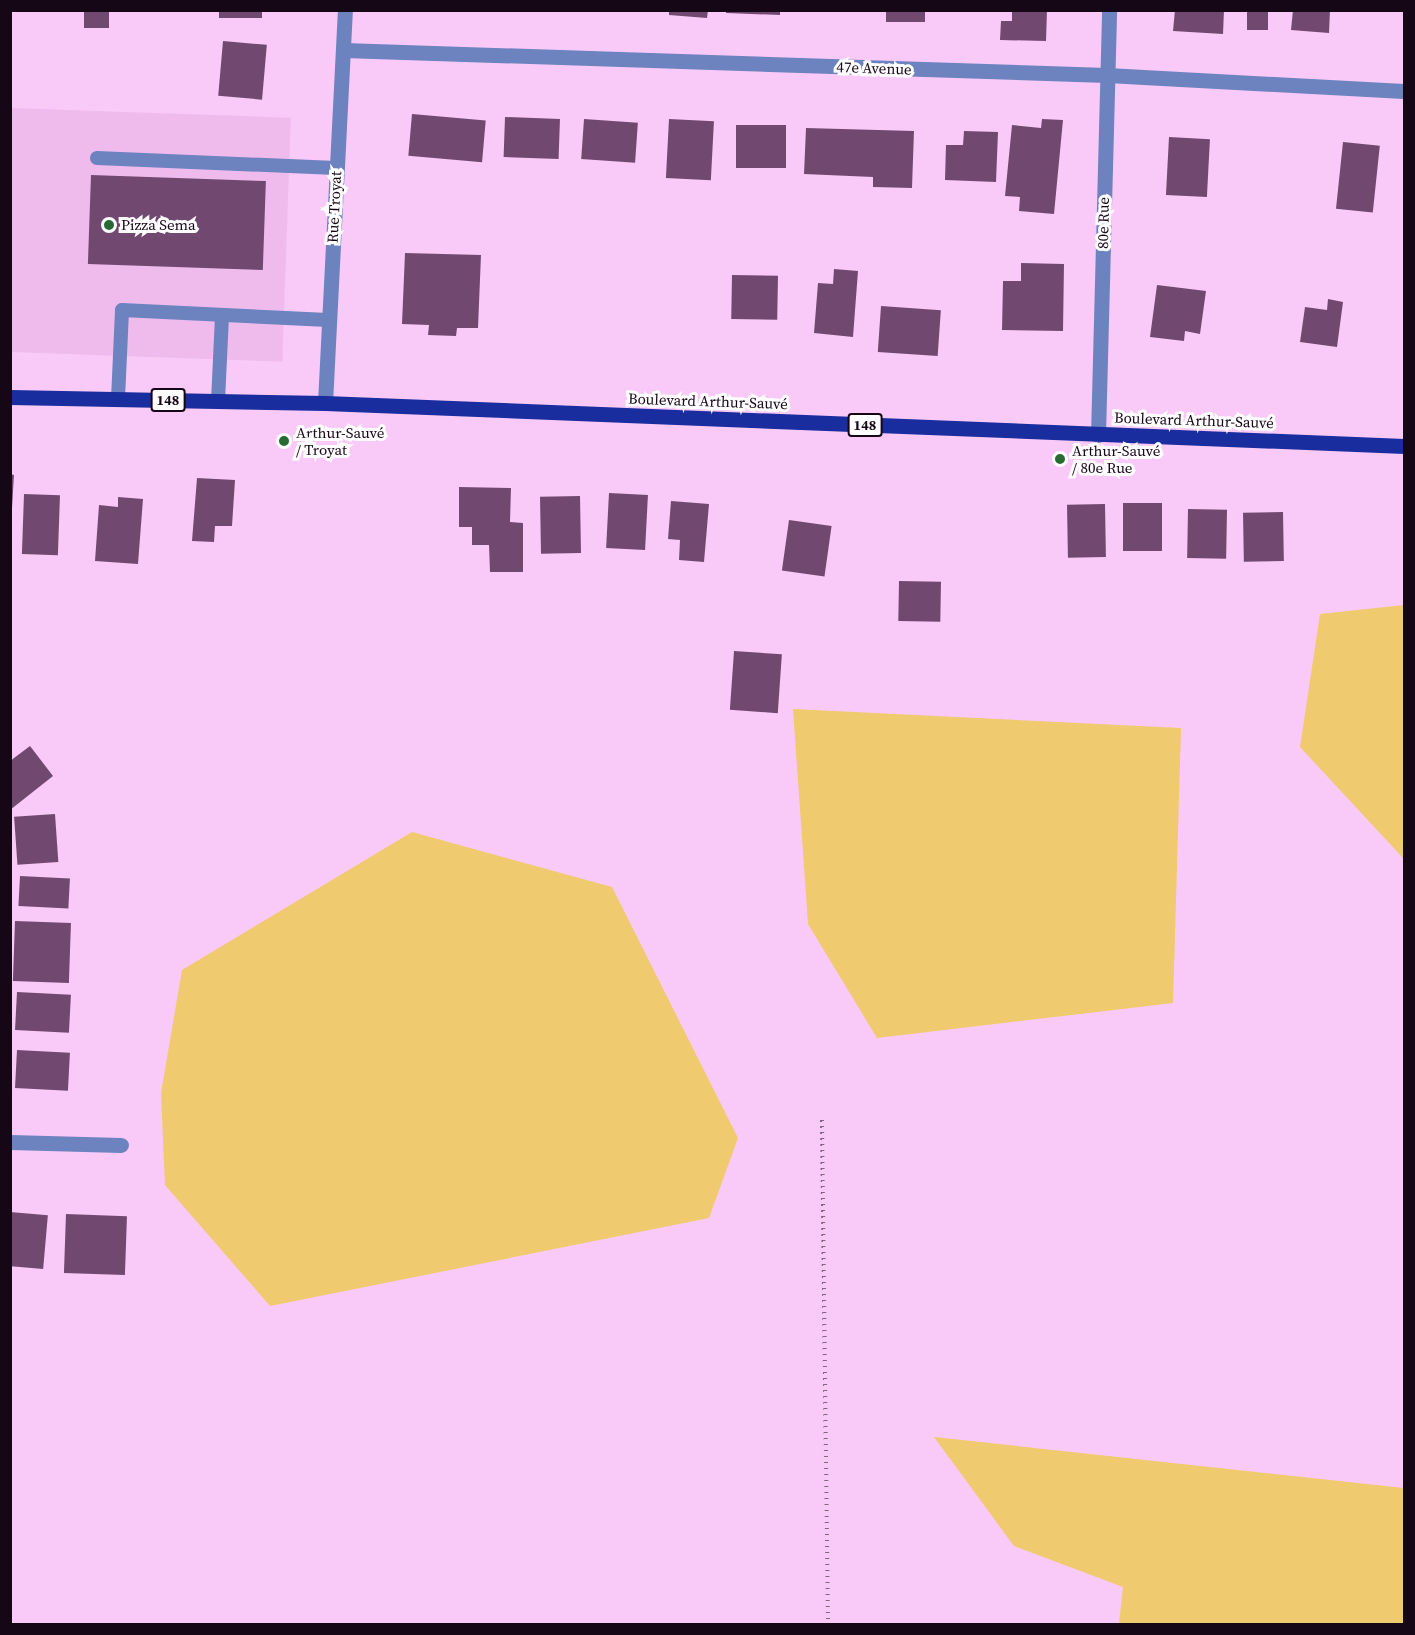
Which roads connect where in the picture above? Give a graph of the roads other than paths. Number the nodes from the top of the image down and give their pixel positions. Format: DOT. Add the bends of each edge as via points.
graph roads {
  1 [pos="345,10"];
  2 [pos="1109,10"];
  3 [pos="343,50"];
  4 [pos="1107,75"];
  5 [pos="1404,91"];
  6 [pos="97,158"];
  7 [pos="336,168"];
  8 [pos="222,315"];
  9 [pos="328,320"];
  10 [pos="10,397"];
  11 [pos="118,399"];
  12 [pos="218,401"];
  13 [pos="325,404"];
  14 [pos="1098,435"];
  15 [pos="1404,446"];
  16 [pos="10,1142"];
  17 [pos="122,1145"];
  1 -- 3 [label="street, Rue Troyat"];
  2 -- 4 [label="street, 80e Rue"];
  3 -- 4 [label="street, 47e Avenue"];
  3 -- 7 [label="street, Rue Troyat"];
  4 -- 5 [label="street, 47e Avenue"];
  4 -- 14 [label="street, 80e Rue"];
  6 -- 7 [label="lane"];
  7 -- 9 [label="street, Rue Troyat"];
  8 -- 9 [label="lane"];
  8 -- 11 [label="lane" via="122,310"];
  8 -- 12 [label="lane"];
  9 -- 13 [label="street, Rue Troyat"];
  10 -- 11 [label="main road, Boulevard Arthur-Sauvé / 148"];
  11 -- 12 [label="main road, Boulevard Arthur-Sauvé / 148"];
  12 -- 13 [label="main road, Boulevard Arthur-Sauvé / 148"];
  13 -- 14 [label="main road, Boulevard Arthur-Sauvé / 148"];
  14 -- 15 [label="main road, Boulevard Arthur-Sauvé / 148"];
  16 -- 17 [label="street"];
}
